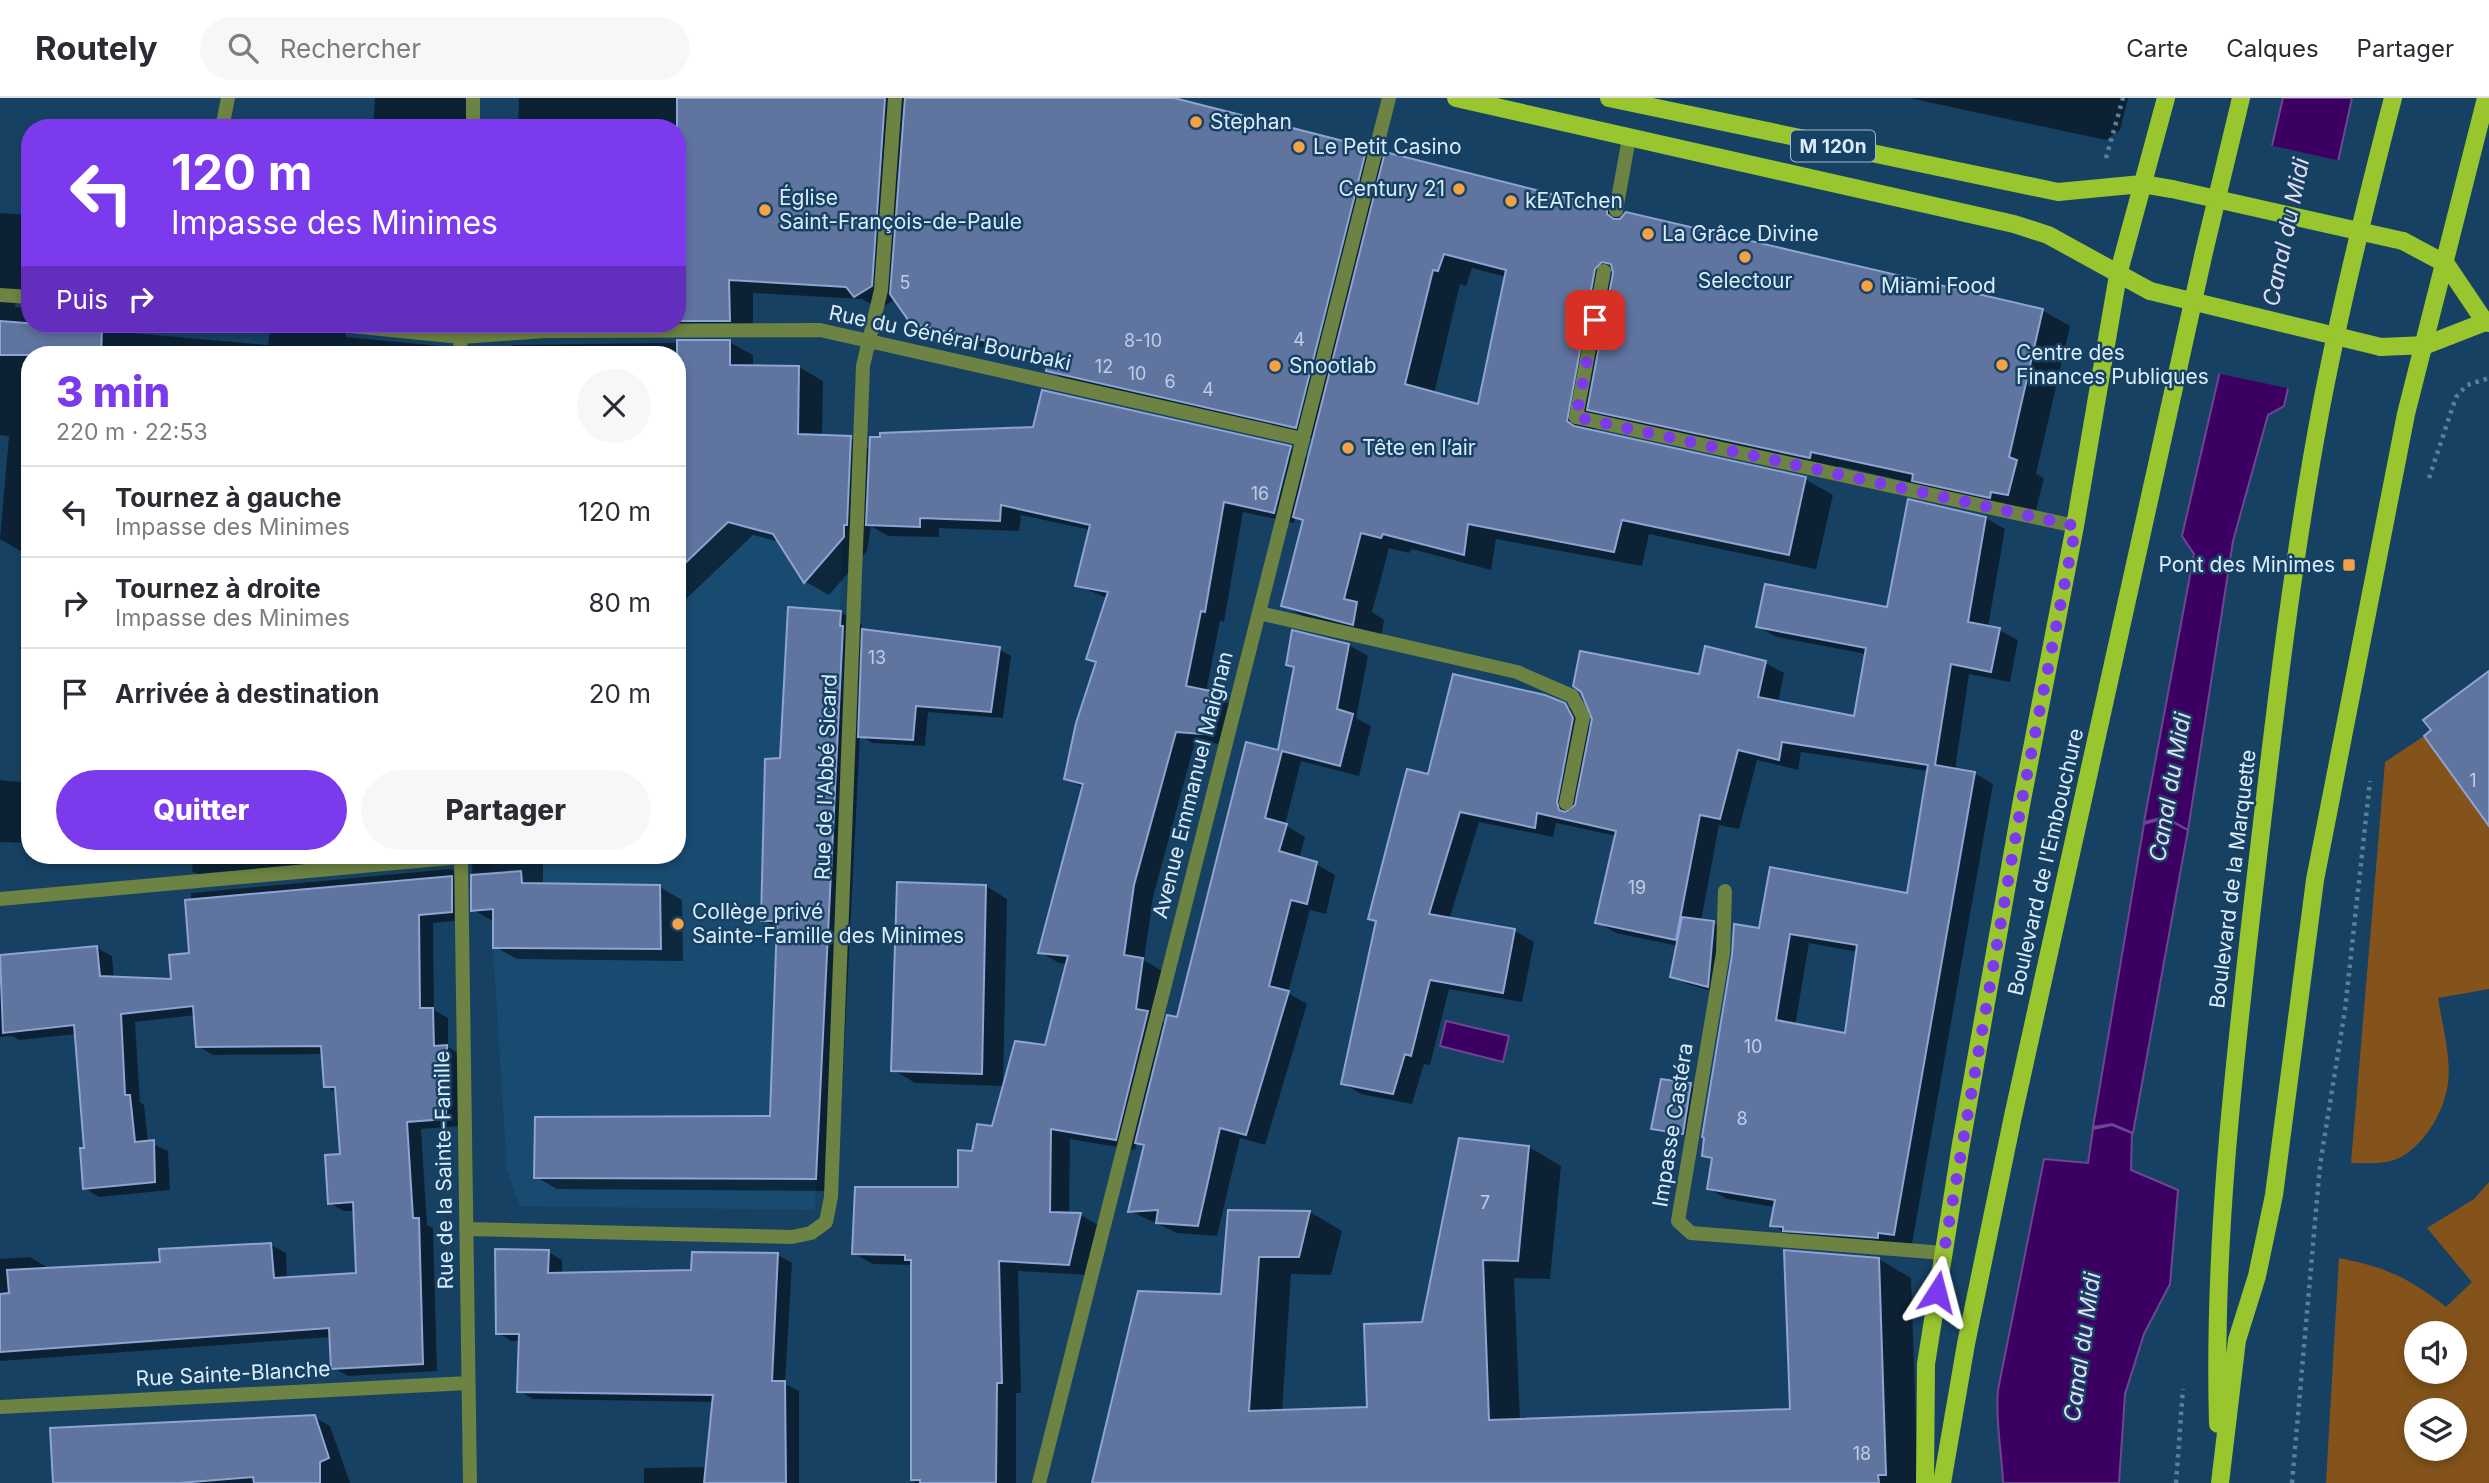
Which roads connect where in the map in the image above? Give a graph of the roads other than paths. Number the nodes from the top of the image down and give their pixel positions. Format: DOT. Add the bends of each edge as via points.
graph roads {
  1 [pos="228,98"];
  2 [pos="473,98"];
  3 [pos="895,98"];
  4 [pos="1389,98"];
  5 [pos="1456,98"];
  6 [pos="1609,98"];
  7 [pos="2166,98"];
  8 [pos="2241,98"];
  9 [pos="2393,98"];
  10 [pos="2487,98"];
  11 [pos="224,119"];
  12 [pos="473,119"];
  13 [pos="1629,138"];
  14 [pos="2142,184"];
  15 [pos="1616,210"];
  16 [pos="2446,264"];
  17 [pos="1604,271"];
  18 [pos="2118,275"];
  19 [pos="0,295"];
  20 [pos="21,296"];
  21 [pos="2487,322"];
  22 [pos="686,330"];
  23 [pos="868,339"];
  24 [pos="2426,345"];
  25 [pos="1303,439"];
  26 [pos="2076,526"];
  27 [pos="1259,613"];
  28 [pos="1566,803"];
  29 [pos="386,864"];
  30 [pos="461,864"];
  31 [pos="1725,891"];
  32 [pos="0,900"];
  33 [pos="466,1229"];
  34 [pos="1944,1253"];
  35 [pos="468,1383"];
  36 [pos="0,1407"];
  37 [pos="470,1483"];
  38 [pos="1039,1483"];
  39 [pos="1926,1483"];
  40 [pos="1942,1483"];
  41 [pos="2220,1483"];
  1 -- 11 [label="street"];
  2 -- 12 [label="street"];
  3 -- 23 [label="street, Rue de l'Abbé Sicard" via="881,290"];
  4 -- 25 [label="street, Avenue Emmanuel Maignan"];
  5 -- 13 [label="main road, M 120n"];
  6 -- 14 [label="main road, M 120n" via="2058,192"];
  7 -- 14 [label="main road"];
  8 -- 40 [label="main road, Boulevard de l'Embouchure" via="1987,1241"];
  9 -- 41 [label="main road, Boulevard de la Marquette" via="2320,412 2266,786 2234,1073 2215,1329"];
  10 -- 16 [label="main road"];
  13 -- 15 [label="street"];
  13 -- 18 [label="main road, M 120n" via="2014,224 2048,235"];
  14 -- 16 [label="main road, bridge" via="2403,241"];
  14 -- 18 [label="main road"];
  16 -- 21 [label="main road"];
  16 -- 24 [label="main road"];
  17 -- 26 [label="street" via="1576,417"];
  18 -- 24 [label="main road, bridge" via="2150,291 2381,347"];
  18 -- 26 [label="main road"];
  19 -- 20 [label="street"];
  21 -- 24 [label="main road"];
  22 -- 23 [label="street, Rue du Général Bourbaki" via="820,330"];
  23 -- 25 [label="street, Rue du Général Bourbaki"];
  23 -- 33 [label="street, Rue de l'Abbé Sicard" via="863,366 831,1197 826,1222 811,1233 792,1237"];
  24 -- 41 [label="main road" via="2406,414 2315,880 2274,1195 2257,1276 2237,1340"];
  25 -- 27 [label="street, Avenue Emmanuel Maignan"];
  26 -- 34 [label="main road" via="2022,800"];
  27 -- 28 [label="street" via="1517,673 1572,696 1583,717"];
  27 -- 38 [label="street, Avenue Emmanuel Maignan"];
  29 -- 32 [label="street"];
  30 -- 33 [label="street, Rue de la Sainte-Famille"];
  31 -- 34 [label="street, Impasse Castéra" via="1723,953 1678,1221 1691,1233"];
  33 -- 35 [label="street, Rue de la Sainte-Famille"];
  34 -- 39 [label="main road" via="1926,1364"];
  35 -- 36 [label="street, Rue Sainte-Blanche"];
  35 -- 37 [label="street, Rue de la Sainte-Famille"];
}
